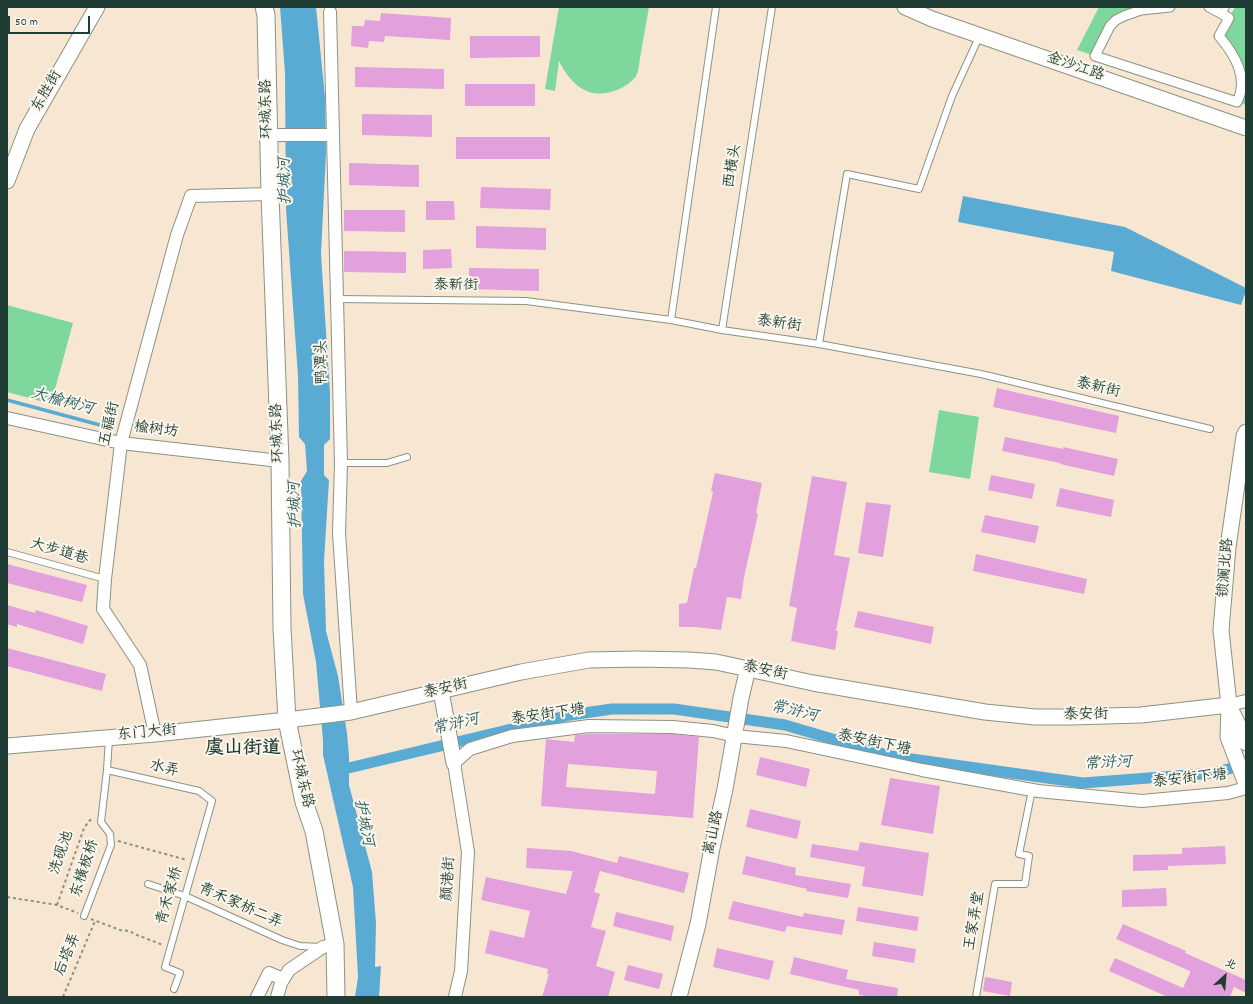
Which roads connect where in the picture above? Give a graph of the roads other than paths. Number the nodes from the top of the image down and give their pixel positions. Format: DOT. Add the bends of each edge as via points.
graph roads {
  1 [pos="97,7"];
  2 [pos="256,7"];
  3 [pos="264,7"];
  4 [pos="716,7"];
  5 [pos="772,7"];
  6 [pos="905,7"];
  7 [pos="1170,7"];
  8 [pos="1210,7"];
  9 [pos="1224,10"];
  10 [pos="330,12"];
  11 [pos="935,13"];
  12 [pos="980,35"];
  13 [pos="1246,128"];
  14 [pos="269,135"];
  15 [pos="333,135"];
  16 [pos="7,181"];
  17 [pos="266,194"];
  18 [pos="337,299"];
  19 [pos="671,320"];
  20 [pos="722,330"];
  21 [pos="819,344"];
  22 [pos="7,418"];
  23 [pos="1210,429"];
  24 [pos="1246,432"];
  25 [pos="121,443"];
  26 [pos="407,457"];
  27 [pos="276,461"];
  28 [pos="341,463"];
  29 [pos="7,552"];
  30 [pos="105,579"];
  31 [pos="748,668"];
  32 [pos="441,692"];
  33 [pos="1246,701"];
  34 [pos="1228,705"];
  35 [pos="351,712"];
  36 [pos="283,721"];
  37 [pos="155,734"];
  38 [pos="734,736"];
  39 [pos="1239,737"];
  40 [pos="109,738"];
  41 [pos="7,746"];
  42 [pos="454,763"];
  43 [pos="107,770"];
  44 [pos="1246,784"];
  45 [pos="1032,790"];
  46 [pos="212,801"];
  47 [pos="148,884"];
  48 [pos="185,896"];
  49 [pos="84,916"];
  50 [pos="329,946"];
  51 [pos="283,979"];
  52 [pos="174,989"];
  53 [pos="257,997"];
  54 [pos="277,997"];
  55 [pos="327,997"];
  56 [pos="336,997"];
  57 [pos="455,997"];
  58 [pos="679,997"];
  59 [pos="976,997"];
  1 -- 16 [label="street, 东胜街" via="27,129"];
  2 -- 17 [label="main road, 环城东路" via="259,22"];
  3 -- 14 [label="main road, 环城东路"];
  4 -- 19 [label="lane"];
  5 -- 20 [label="lane, 西横头"];
  6 -- 11 [label="street, 金沙江路"];
  7 -- 9 [label="street" via="1148,8 1116,20 1110,26 1095,56 1237,102 1242,77 1232,54 1220,36 1229,18"];
  8 -- 9 [label="street"];
  10 -- 15 [label="street, 鸭潭头"];
  11 -- 12 [label="street, 金沙江路"];
  12 -- 13 [label="street, 金沙江路"];
  12 -- 21 [label="lane" via="952,96 919,188 847,174"];
  14 -- 15 [label="street"];
  14 -- 17 [label="main road, 环城东路"];
  15 -- 18 [label="street, 鸭潭头"];
  17 -- 25 [label="street, 五福街" via="191,196 177,235"];
  17 -- 27 [label="main road, 环城东路"];
  18 -- 19 [label="lane, 泰新街" via="526,301"];
  18 -- 28 [label="street, 鸭潭头"];
  19 -- 20 [label="lane, 泰新街"];
  20 -- 21 [label="lane, 泰新街"];
  21 -- 23 [label="lane, 泰新街" via="981,374"];
  22 -- 25 [label="street, 榆树坊"];
  24 -- 34 [label="street, 锁澜北路" via="1228,547 1221,630"];
  25 -- 27 [label="street, 榆树坊"];
  25 -- 30 [label="street, 五福街"];
  26 -- 28 [label="lane" via="387,463"];
  27 -- 36 [label="main road, 环城东路"];
  28 -- 35 [label="street, 鸭潭头" via="339,533"];
  29 -- 30 [label="lane, 大步道巷"];
  30 -- 37 [label="street, 五福街" via="103,609 140,666"];
  31 -- 32 [label="street, 泰安街" via="689,660 589,660 521,672"];
  31 -- 34 [label="street, 泰安街" via="813,683 985,712 1035,717 1141,715"];
  31 -- 38 [label="street, 嵩山路"];
  32 -- 35 [label="street, 泰安街"];
  32 -- 42 [label="street"];
  33 -- 34 [label="street, 泰安街"];
  34 -- 39 [label="street, 锁澜北路"];
  35 -- 36 [label="street, 泰安街"];
  36 -- 37 [label="street, 东门大街"];
  36 -- 50 [label="main road, 环城东路" via="314,831"];
  37 -- 40 [label="street, 东门大街"];
  38 -- 42 [label="street, 泰安街下塘" via="714,731 672,727 589,726 512,736 470,749"];
  38 -- 45 [label="street, 泰安街下塘" via="786,741"];
  38 -- 58 [label="street, 嵩山路" via="698,924"];
  39 -- 44 [label="street"];
  40 -- 41 [label="street, 东门大街"];
  40 -- 43 [label="lane, 东横板桥"];
  42 -- 57 [label="street, 颜港街" via="468,852 461,972"];
  43 -- 46 [label="lane, 水弄" via="199,791"];
  43 -- 49 [label="lane, 东横板桥" via="101,822 110,834 111,845"];
  44 -- 45 [label="street, 泰安街下塘" via="1228,793 1142,801"];
  45 -- 59 [label="lane, 王家弄堂" via="1019,854 1029,856 1025,884 995,884"];
  46 -- 48 [label="lane, 青禾家桥"];
  47 -- 48 [label="lane, 青禾家桥二弄"];
  48 -- 50 [label="lane, 青禾家桥二弄" via="282,940 300,946"];
  48 -- 52 [label="lane, 青禾家桥" via="165,967 180,973"];
  50 -- 51 [label="street" via="289,970"];
  50 -- 55 [label="main road, 环城东路"];
  50 -- 56 [label="main road, 环城东路"];
  51 -- 53 [label="street" via="269,973"];
  51 -- 54 [label="street"];
}
